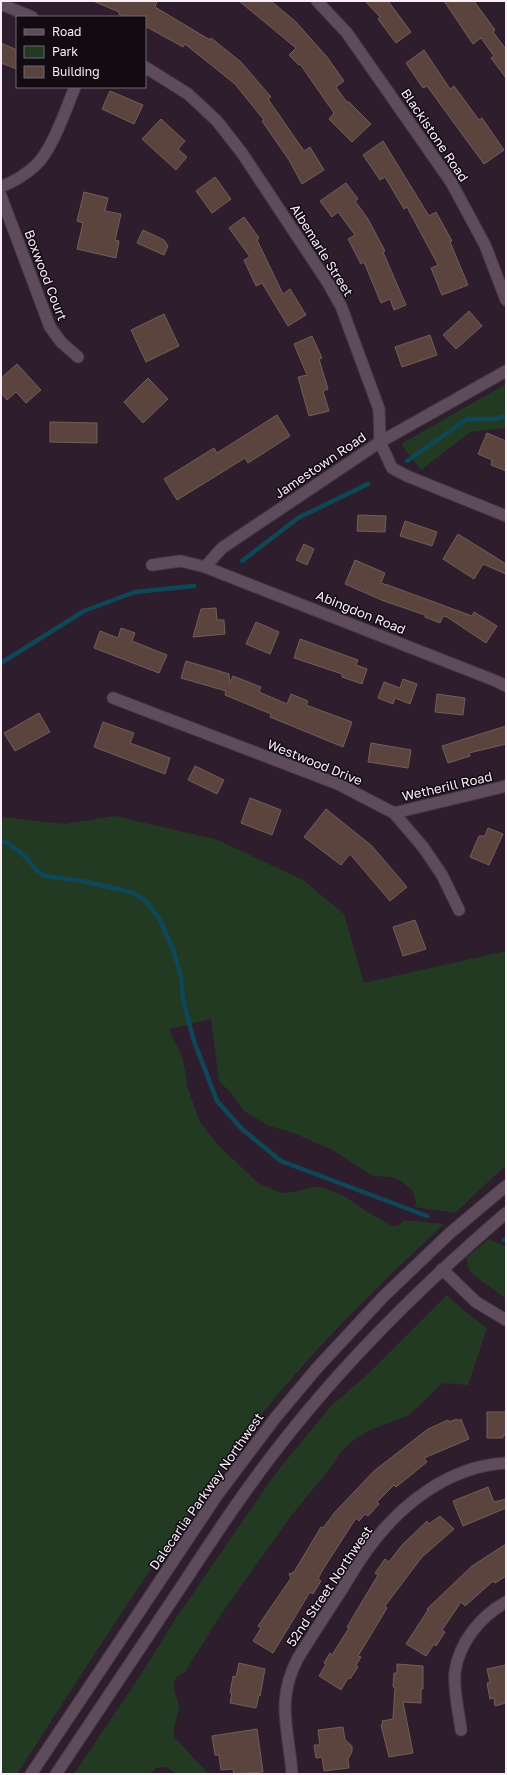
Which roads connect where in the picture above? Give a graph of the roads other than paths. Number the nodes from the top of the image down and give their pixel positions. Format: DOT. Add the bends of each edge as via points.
graph roads {
  1 [pos="317,1"];
  2 [pos="1,4"];
  3 [pos="30,16"];
  4 [pos="146,68"];
  5 [pos="76,88"];
  6 [pos="1,187"];
  7 [pos="1,196"];
  8 [pos="506,300"];
  9 [pos="78,357"];
  10 [pos="506,371"];
  11 [pos="380,442"];
  12 [pos="506,516"];
  13 [pos="152,565"];
  14 [pos="205,567"];
  15 [pos="506,686"];
  16 [pos="113,698"];
  17 [pos="506,786"];
  18 [pos="394,812"];
  19 [pos="459,910"];
  20 [pos="506,1186"];
  21 [pos="506,1213"];
  22 [pos="442,1269"];
  23 [pos="506,1320"];
  24 [pos="506,1463"];
  25 [pos="506,1602"];
  26 [pos="461,1730"];
  27 [pos="31,1774"];
  28 [pos="56,1774"];
  29 [pos="292,1774"];
  1 -- 8 [label="street, Blackistone Road" via="347,33 451,182 485,245"];
  2 -- 3 [label="street"];
  4 -- 11 [label="street, Albemarle Street" via="188,94 217,121 242,152 328,283 341,306 379,410"];
  5 -- 6 [label="street" via="44,156 36,166"];
  7 -- 9 [label="street, Boxwood Court" via="50,327"];
  10 -- 11 [label="street, Jamestown Road"];
  11 -- 12 [label="street, Albemarle Street" via="392,468"];
  11 -- 14 [label="street, Jamestown Road" via="222,548"];
  13 -- 14 [label="street" via="181,561"];
  14 -- 15 [label="street, Abingdon Road"];
  16 -- 18 [label="street, Westwood Drive" via="338,784"];
  17 -- 18 [label="street, Wetherill Road"];
  18 -- 19 [label="street, Westwood Drive" via="442,875"];
  20 -- 27 [label="street, Dalecarlia Parkway Northwest" via="450,1233 383,1297 324,1360 276,1417 218,1494"];
  21 -- 22 [label="street"];
  22 -- 23 [label="street" via="476,1302"];
  22 -- 28 [label="street" via="365,1346 272,1456 234,1507"];
  24 -- 29 [label="street, 52nd Street Northwest" via="465,1470 438,1483 396,1517 364,1554 298,1658 290,1676 286,1690 284,1720"];
  25 -- 26 [label="street" via="477,1625 461,1652 455,1672"];
}
